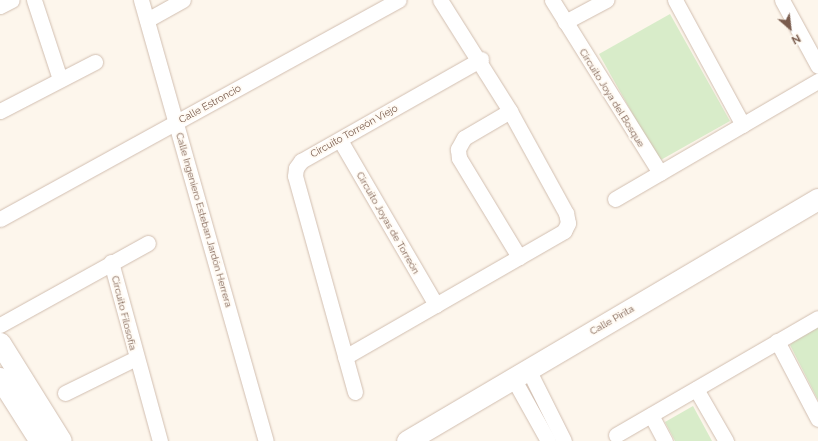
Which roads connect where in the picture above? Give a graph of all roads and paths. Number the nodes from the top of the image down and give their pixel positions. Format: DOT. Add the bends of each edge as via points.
graph roads {
  1 [pos="12,0"];
  2 [pos="34,0"];
  3 [pos="141,0"];
  4 [pos="183,0"];
  5 [pos="399,0"];
  6 [pos="440,0"];
  7 [pos="552,0"];
  8 [pos="606,0"];
  9 [pos="675,0"];
  10 [pos="782,0"];
  11 [pos="0,6"];
  12 [pos="147,20"];
  13 [pos="565,22"];
  14 [pos="481,59"];
  15 [pos="95,62"];
  16 [pos="818,66"];
  17 [pos="60,80"];
  18 [pos="818,81"];
  19 [pos="0,111"];
  20 [pos="510,111"];
  21 [pos="177,122"];
  22 [pos="743,124"];
  23 [pos="340,140"];
  24 [pos="660,173"];
  25 [pos="615,199"];
  26 [pos="818,199"];
  27 [pos="0,219"];
  28 [pos="148,243"];
  29 [pos="519,257"];
  30 [pos="111,262"];
  31 [pos="436,305"];
  32 [pos="818,318"];
  33 [pos="0,326"];
  34 [pos="778,341"];
  35 [pos="0,343"];
  36 [pos="345,357"];
  37 [pos="136,358"];
  38 [pos="521,373"];
  39 [pos="0,378"];
  40 [pos="696,389"];
  41 [pos="355,392"];
  42 [pos="65,393"];
  43 [pos="652,415"];
  44 [pos="818,419"];
  45 [pos="616,435"];
  46 [pos="40,441"];
  47 [pos="61,441"];
  48 [pos="160,441"];
  49 [pos="266,441"];
  50 [pos="407,441"];
  51 [pos="548,441"];
  52 [pos="564,441"];
  53 [pos="665,441"];
  54 [pos="726,441"];
  1 -- 11 [label="street"];
  2 -- 17 [label="street"];
  3 -- 12 [label="street, Calle Ingeniero Esteban Jardón Herrera"];
  4 -- 12 [label="street"];
  5 -- 21 [label="street, Calle Estroncio"];
  6 -- 14 [label="street"];
  7 -- 13 [label="street, Circuito Joya del Bosque"];
  8 -- 13 [label="street"];
  9 -- 22 [label="street"];
  10 -- 16 [label="street"];
  12 -- 21 [label="street, Calle Ingeniero Esteban Jardón Herrera"];
  13 -- 24 [label="street, Circuito Joya del Bosque"];
  14 -- 20 [label="street"];
  14 -- 23 [label="street, Circuito Torreón Viejo"];
  15 -- 17 [label="street"];
  17 -- 19 [label="street"];
  18 -- 22 [label="street"];
  20 -- 29 [label="street" via="566,213 568,223 564,231"];
  20 -- 29 [label="street" via="464,138 458,149 459,158"];
  21 -- 27 [label="street, Calle Estroncio"];
  21 -- 49 [label="street, Calle Ingeniero Esteban Jardón Herrera"];
  22 -- 24 [label="street"];
  23 -- 31 [label="street, Circuito Joyas de Torreón"];
  23 -- 36 [label="street, Circuito Torreón Viejo" via="301,161 295,176"];
  24 -- 25 [label="street"];
  26 -- 38 [label="street, Calle Pirita"];
  28 -- 30 [label="street"];
  29 -- 31 [label="street"];
  30 -- 33 [label="street, Circuito Filosofía"];
  30 -- 37 [label="street, Circuito Filosofía"];
  31 -- 36 [label="street"];
  32 -- 34 [label="street"];
  34 -- 40 [label="street"];
  34 -- 44 [label="street"];
  35 -- 47 [label="street"];
  36 -- 41 [label="street, Circuito Torreón Viejo"];
  37 -- 42 [label="street"];
  37 -- 48 [label="street, Circuito Filosofía"];
  38 -- 50 [label="street, Calle Pirita"];
  38 -- 51 [label="street"];
  38 -- 52 [label="street"];
  39 -- 46 [label="street"];
  40 -- 43 [label="street"];
  40 -- 54 [label="street"];
  43 -- 45 [label="street"];
  43 -- 53 [label="street"];
}
